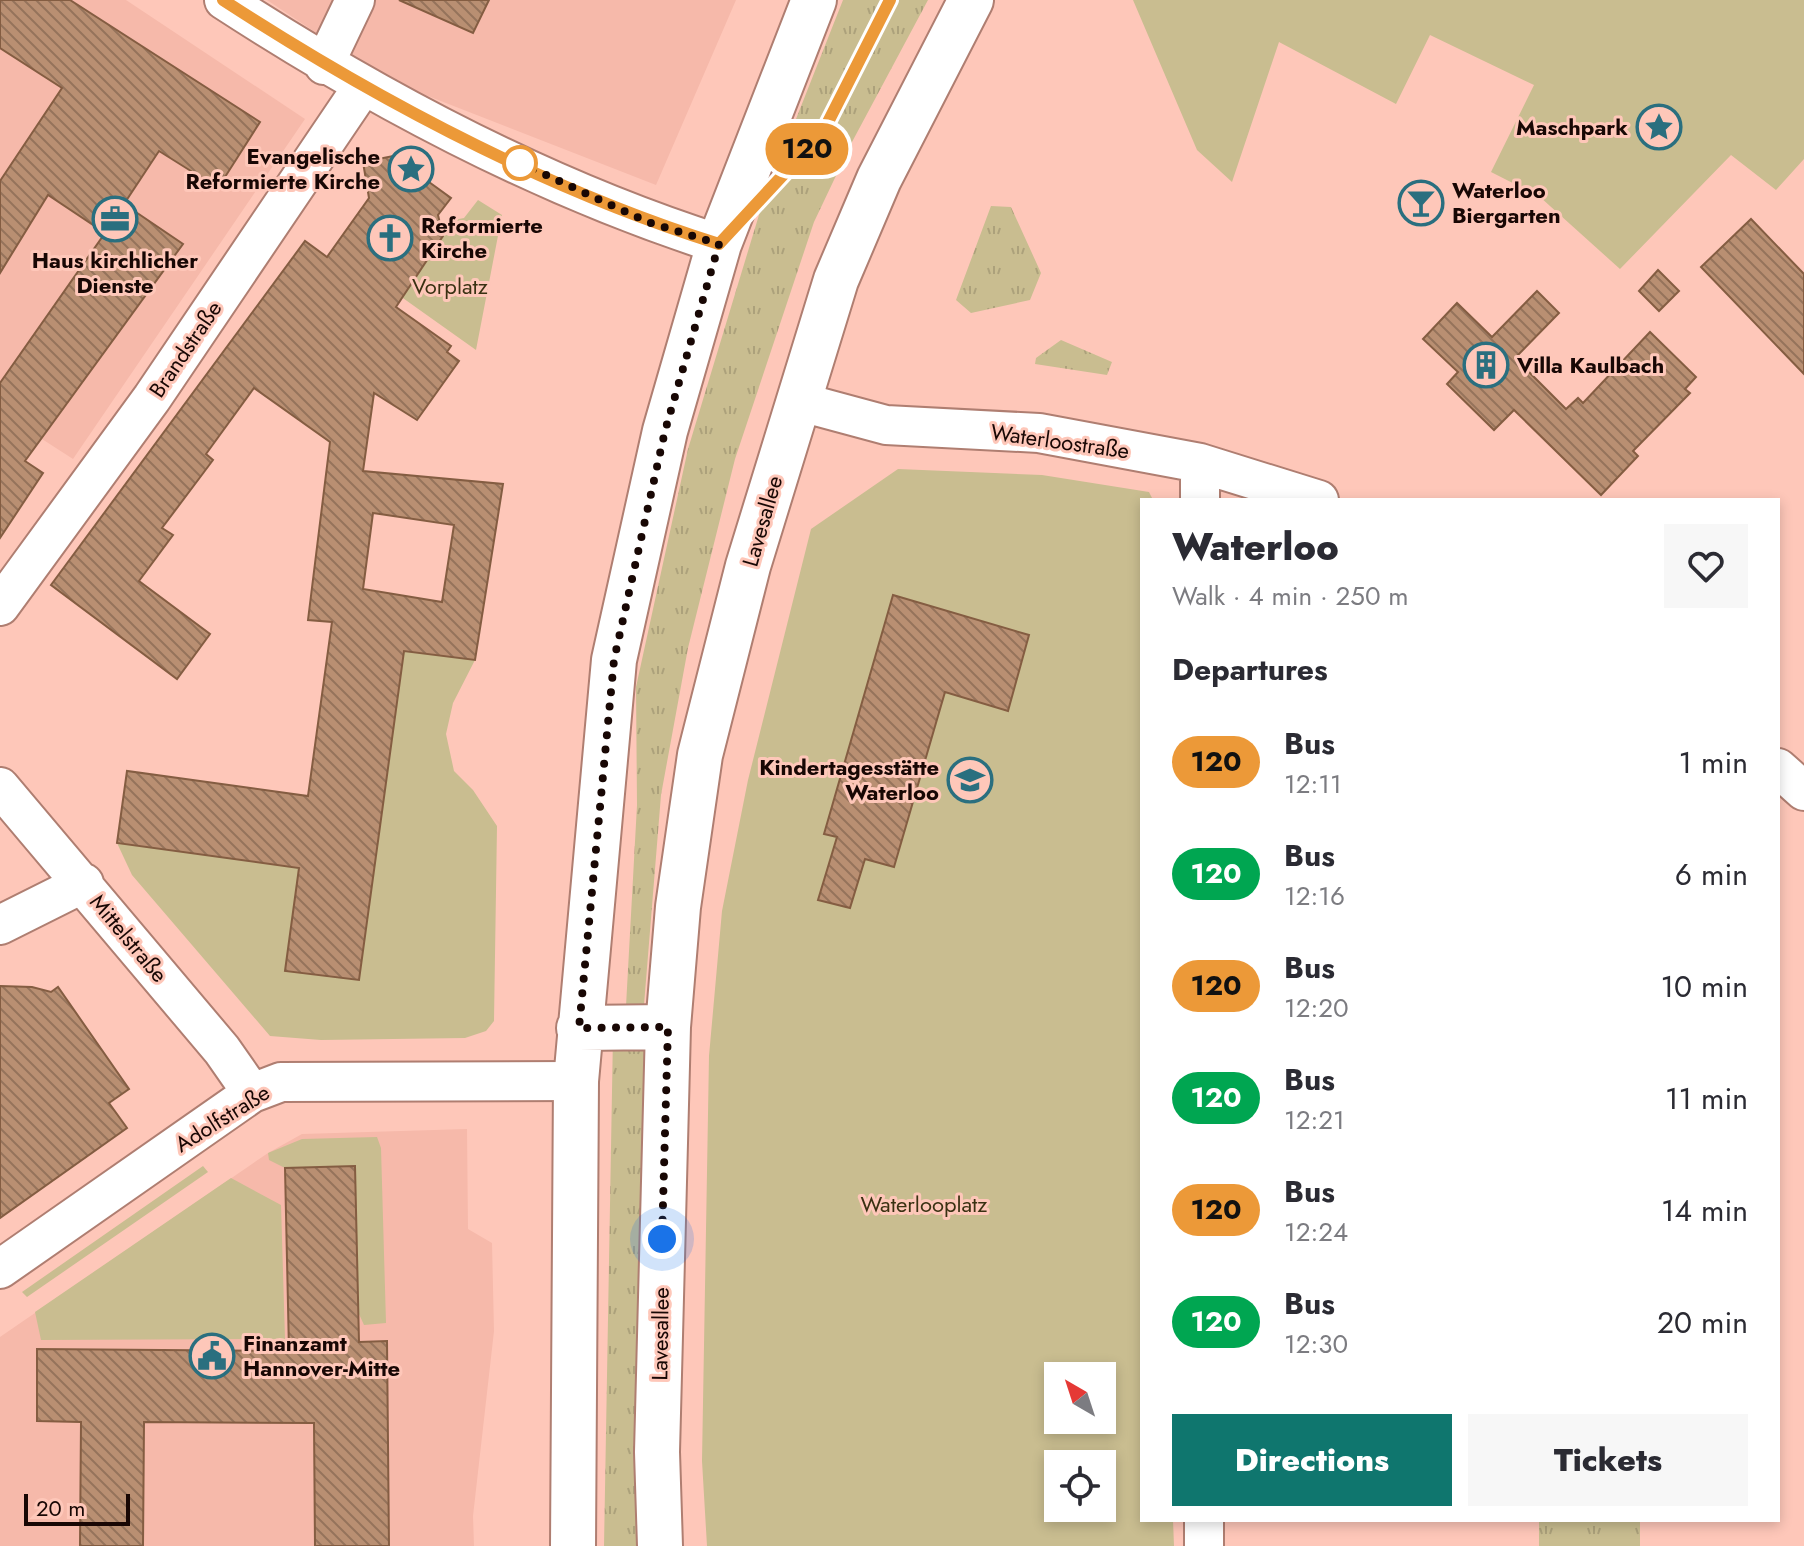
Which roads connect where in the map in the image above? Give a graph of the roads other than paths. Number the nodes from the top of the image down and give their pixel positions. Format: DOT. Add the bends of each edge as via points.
graph roads {
  1 [pos="224,0"];
  2 [pos="355,0"];
  3 [pos="814,0"];
  4 [pos="971,0"];
  5 [pos="983,0"];
  6 [pos="951,44"];
  7 [pos="324,65"];
  8 [pos="363,86"];
  9 [pos="719,244"];
  10 [pos="797,401"];
  11 [pos="1200,463"];
  12 [pos="1200,498"];
  13 [pos="1313,498"];
  14 [pos="0,606"];
  15 [pos="1780,770"];
  16 [pos="0,787"];
  17 [pos="1804,791"];
  18 [pos="84,883"];
  19 [pos="0,925"];
  20 [pos="668,1027"];
  21 [pos="579,1028"];
  22 [pos="576,1081"];
  23 [pos="252,1093"];
  24 [pos="0,1269"];
  25 [pos="1204,1522"];
  26 [pos="573,1546"];
  27 [pos="660,1546"];
  28 [pos="1204,1546"];
  1 -- 7 [label="street"];
  2 -- 7 [label="street"];
  3 -- 9 [label="main road"];
  4 -- 6 [label="main road"];
  5 -- 6 [label="main road"];
  6 -- 10 [label="main road, Lavesallee" via="872,194 836,280"];
  7 -- 8 [label="street"];
  8 -- 9 [label="street" via="430,123 648,222"];
  8 -- 14 [label="street, Brandstraße" via="152,398"];
  9 -- 21 [label="main road" via="665,431 614,660"];
  10 -- 11 [label="street, Waterloostraße" via="886,425 1039,433"];
  10 -- 20 [label="main road, Lavesallee" via="700,755 678,907"];
  11 -- 12 [label="street"];
  11 -- 13 [label="street, Waterloostraße"];
  15 -- 17 [label="street"];
  16 -- 18 [label="street, Mittelstraße"];
  18 -- 19 [label="street"];
  18 -- 23 [label="street, Mittelstraße"];
  20 -- 21 [label="main road"];
  20 -- 27 [label="main road, Lavesallee" via="657,1452"];
  21 -- 22 [label="main road"];
  22 -- 23 [label="street, Adolfstraße" via="281,1082"];
  22 -- 26 [label="main road"];
  23 -- 24 [label="street, Adolfstraße"];
  25 -- 28 [label="street"];
}
